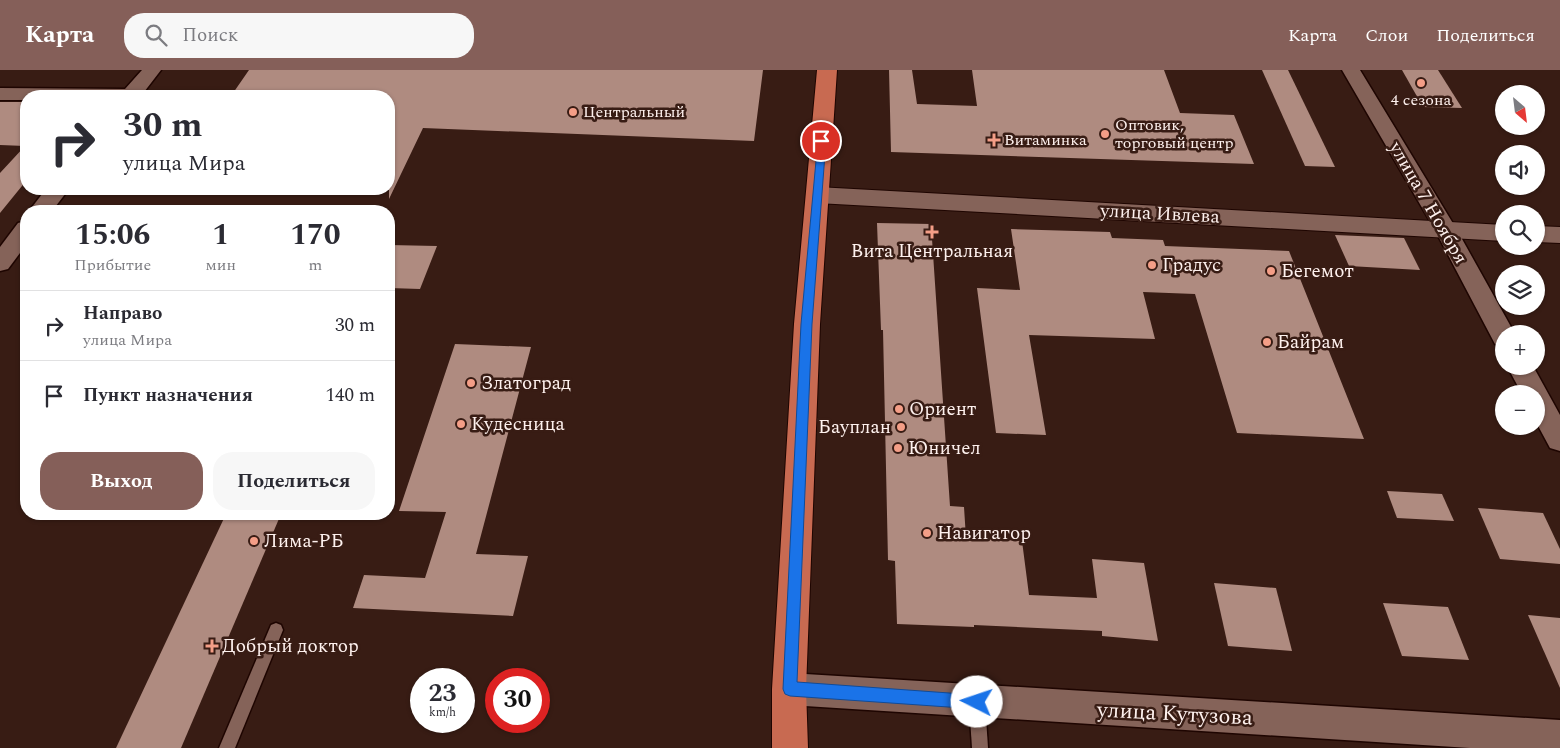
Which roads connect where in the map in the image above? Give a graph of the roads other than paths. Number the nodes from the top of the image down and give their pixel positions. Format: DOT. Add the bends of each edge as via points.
graph roads {
  1 [pos="152,70"];
  2 [pos="827,70"];
  3 [pos="1351,70"];
  4 [pos="135,90"];
  5 [pos="0,94"];
  6 [pos="20,94"];
  7 [pos="53,195"];
  8 [pos="817,195"];
  9 [pos="45,205"];
  10 [pos="1446,230"];
  11 [pos="1495,233"];
  12 [pos="1545,234"];
  13 [pos="1560,235"];
  14 [pos="20,238"];
  15 [pos="0,263"];
  16 [pos="1497,325"];
  17 [pos="1545,412"];
  18 [pos="1560,440"];
  19 [pos="276,630"];
  20 [pos="790,689"];
  21 [pos="977,702"];
  22 [pos="1560,737"];
  23 [pos="227,748"];
  24 [pos="790,748"];
  25 [pos="980,748"];
  1 -- 4 [label="street"];
  2 -- 8 [label="main road"];
  3 -- 10 [label="street, улица 7 Ноября"];
  5 -- 6 [label="street"];
  7 -- 9 [label="street"];
  8 -- 10 [label="street, улица Ивлева"];
  8 -- 20 [label="main road" via="807,324"];
  10 -- 11 [label="street, улица Ивлева"];
  10 -- 16 [label="street, улица 7 Ноября"];
  12 -- 13 [label="street"];
  14 -- 15 [label="street"];
  17 -- 18 [label="street"];
  19 -- 23 [label="lane"];
  20 -- 21 [label="street, улица Кутузова"];
  20 -- 24 [label="main road"];
  21 -- 22 [label="street, улица Кутузова"];
  21 -- 25 [label="lane"];
}
